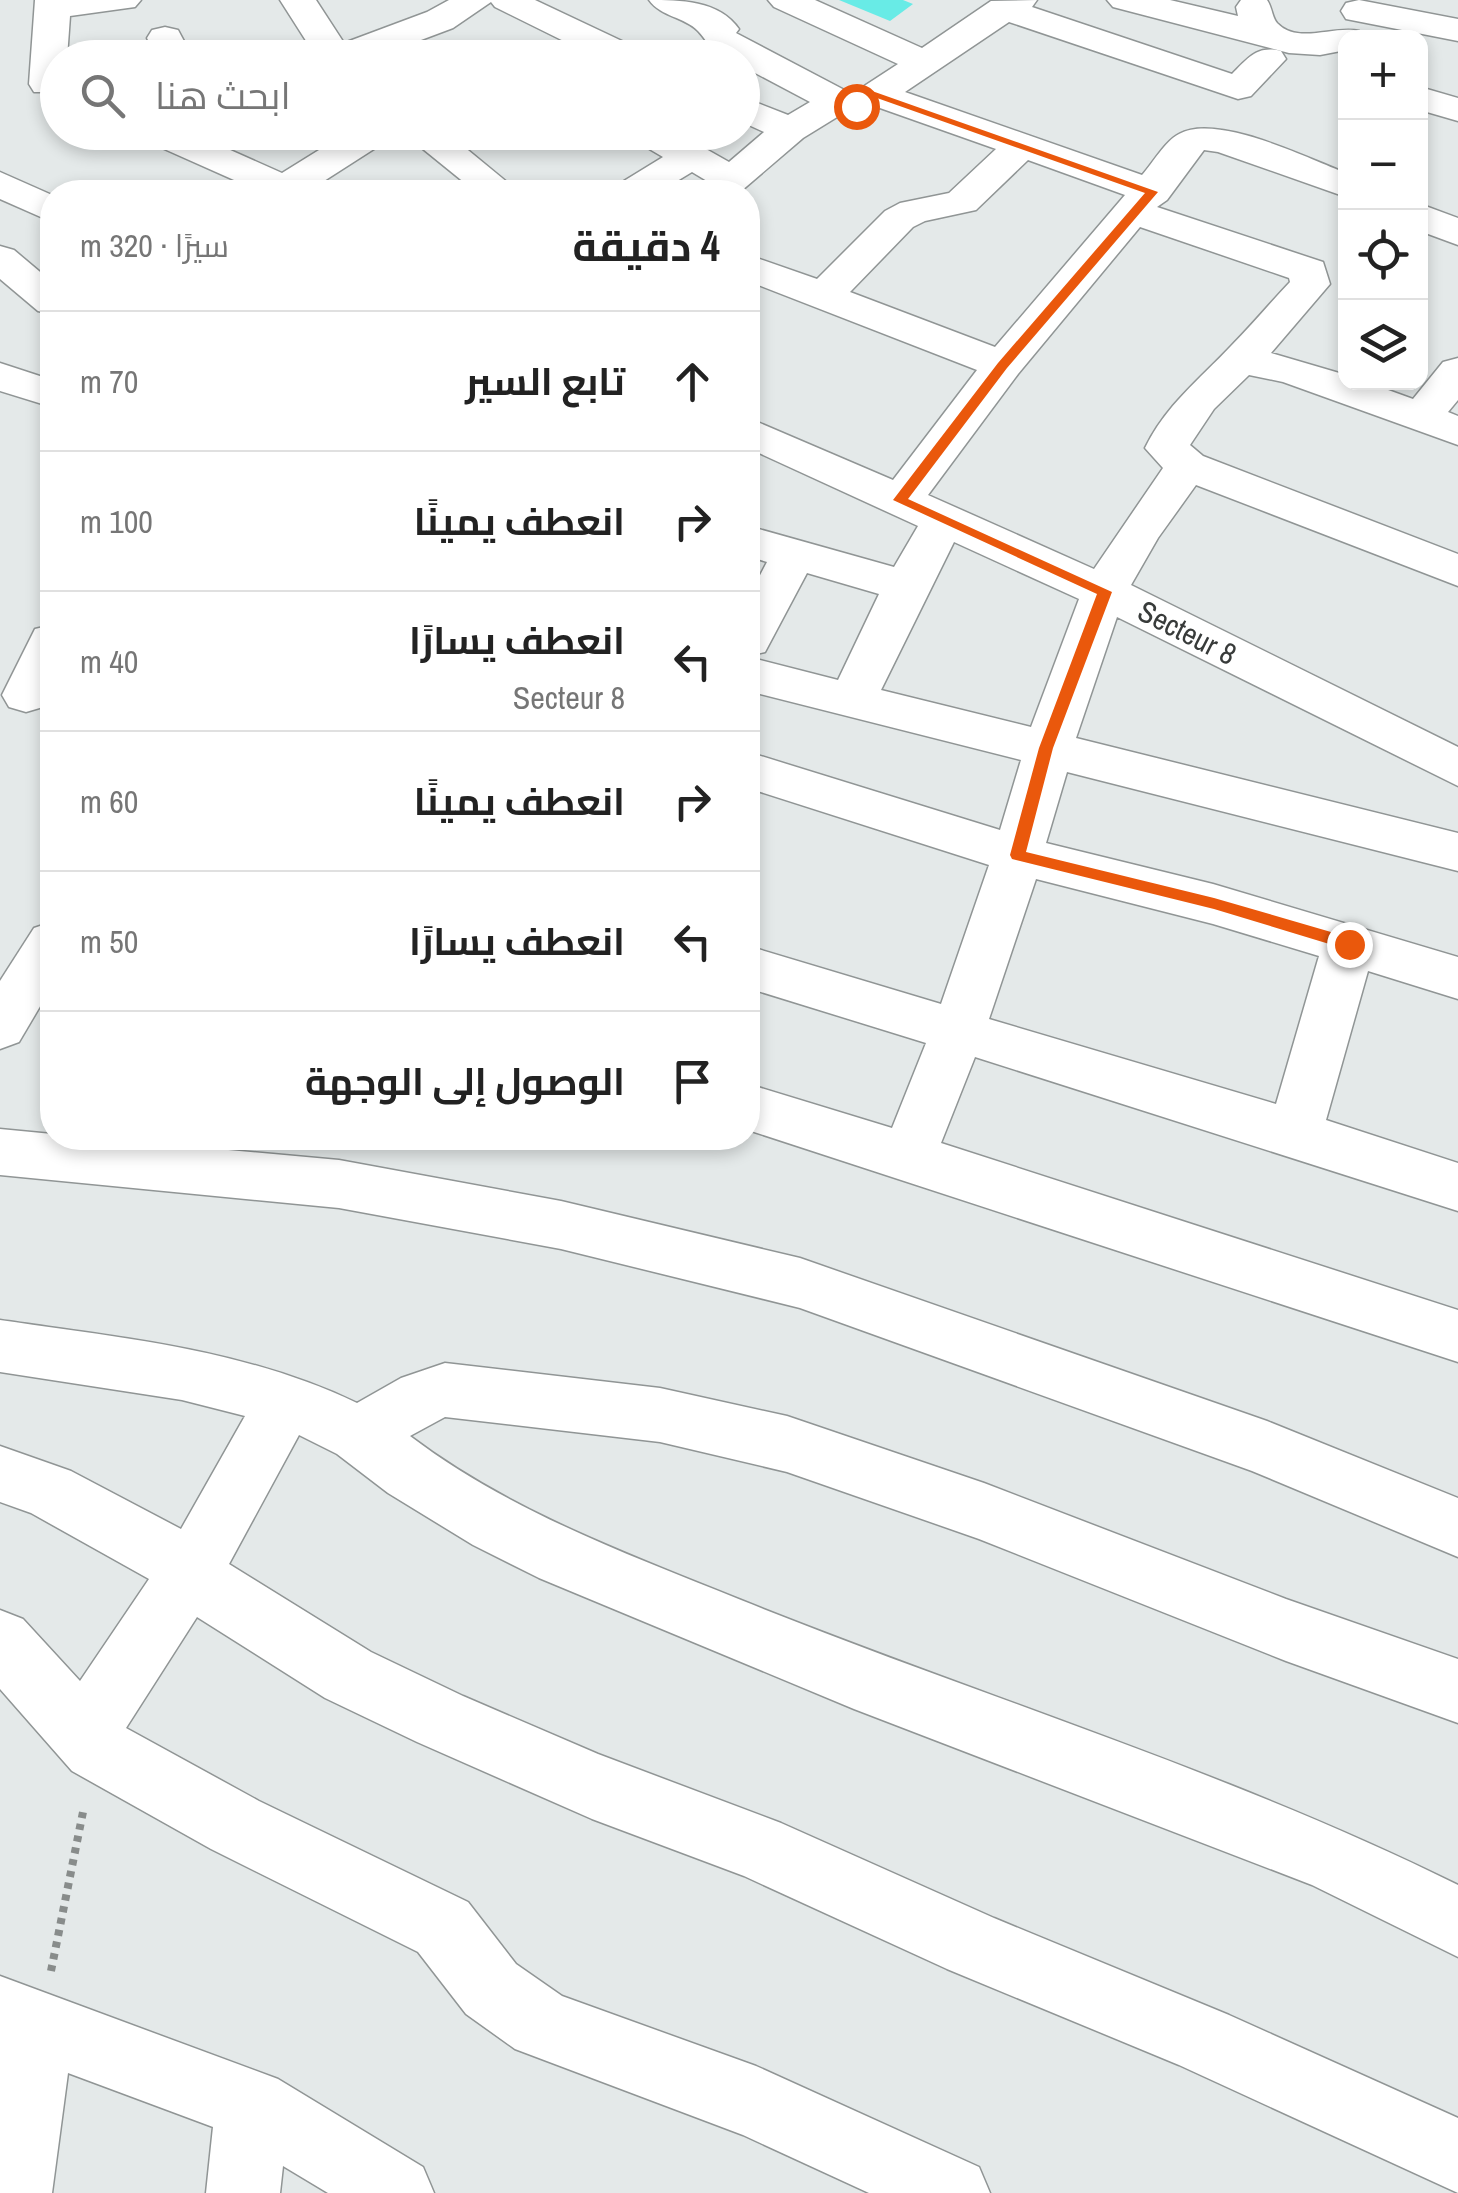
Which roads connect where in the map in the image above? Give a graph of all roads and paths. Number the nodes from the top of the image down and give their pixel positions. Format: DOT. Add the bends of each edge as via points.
graph roads {
  1 [pos="123,0"];
  2 [pos="298,0"];
  3 [pos="474,0"];
  4 [pos="507,0"];
  5 [pos="666,0"];
  6 [pos="772,0"];
  7 [pos="786,0"];
  8 [pos="1081,0"];
  9 [pos="1125,0"];
  10 [pos="1254,1"];
  11 [pos="52,4"];
  12 [pos="991,9"];
  13 [pos="1051,26"];
  14 [pos="721,29"];
  15 [pos="1428,30"];
  16 [pos="1458,30"];
  17 [pos="1338,32"];
  18 [pos="47,40"];
  19 [pos="325,40"];
  20 [pos="386,40"];
  21 [pos="590,40"];
  22 [pos="721,40"];
  23 [pos="1270,47"];
  24 [pos="1428,58"];
  25 [pos="1458,60"];
  26 [pos="760,61"];
  27 [pos="922,61"];
  28 [pos="876,94"];
  29 [pos="837,101"];
  30 [pos="1428,101"];
  31 [pos="1458,110"];
  32 [pos="760,116"];
  33 [pos="790,130"];
  34 [pos="1022,145"];
  35 [pos="197,150"];
  36 [pos="218,150"];
  37 [pos="348,150"];
  38 [pos="445,150"];
  39 [pos="680,150"];
  40 [pos="210,156"];
  41 [pos="691,156"];
  42 [pos="263,180"];
  43 [pos="304,180"];
  44 [pos="484,180"];
  45 [pos="652,180"];
  46 [pos="718,180"];
  47 [pos="732,180"];
  48 [pos="1338,183"];
  49 [pos="0,184"];
  50 [pos="1144,202"];
  51 [pos="40,204"];
  52 [pos="1428,220"];
  53 [pos="1458,233"];
  54 [pos="0,258"];
  55 [pos="760,272"];
  56 [pos="40,292"];
  57 [pos="821,298"];
  58 [pos="1242,360"];
  59 [pos="1003,365"];
  60 [pos="1458,371"];
  61 [pos="0,376"];
  62 [pos="40,390"];
  63 [pos="1440,424"];
  64 [pos="760,437"];
  65 [pos="1188,466"];
  66 [pos="900,500"];
  67 [pos="944,519"];
  68 [pos="760,544"];
  69 [pos="794,554"];
  70 [pos="1458,571"];
  71 [pos="906,586"];
  72 [pos="1105,592"];
  73 [pos="760,594"];
  74 [pos="40,666"];
  75 [pos="760,677"];
  76 [pos="26,695"];
  77 [pos="853,699"];
  78 [pos="1046,748"];
  79 [pos="1458,768"];
  80 [pos="760,776"];
  81 [pos="1458,852"];
  82 [pos="1018,855"];
  83 [pos="1349,944"];
  84 [pos="40,962"];
  85 [pos="760,971"];
  86 [pos="1458,978"];
  87 [pos="0,1027"];
  88 [pos="959,1032"];
  89 [pos="760,1112"];
  90 [pos="1296,1133"];
  91 [pos="0,1152"];
  92 [pos="908,1156"];
  93 [pos="1458,1187"];
  94 [pos="1458,1336"];
  95 [pos="0,1346"];
  96 [pos="286,1398"];
  97 [pos="359,1434"];
  98 [pos="0,1474"];
  99 [pos="1458,1528"];
  100 [pos="190,1572"];
  101 [pos="0,1641"];
  102 [pos="1458,1691"];
  103 [pos="90,1742"];
  104 [pos="1458,1922"];
  105 [pos="20,2019"];
  106 [pos="252,2105"];
  107 [pos="1458,2156"];
  108 [pos="16,2193"];
  109 [pos="242,2193"];
  110 [pos="397,2193"];
  111 [pos="953,2193"];
  1 -- 11 [label="street"];
  2 -- 19 [label="street"];
  3 -- 20 [label="street"];
  4 -- 21 [label="street"];
  5 -- 14 [label="street"];
  6 -- 14 [label="street"];
  7 -- 27 [label="street"];
  8 -- 13 [label="street"];
  9 -- 23 [label="street"];
  10 -- 23 [label="street"];
  11 -- 18 [label="street"];
  12 -- 13 [label="street"];
  12 -- 27 [label="street"];
  13 -- 23 [label="street" via="1238,88"];
  14 -- 22 [label="street"];
  15 -- 16 [label="street"];
  17 -- 23 [label="street"];
  24 -- 25 [label="street"];
  26 -- 29 [label="street"];
  27 -- 28 [label="street"];
  28 -- 29 [label="street" via="856,106"];
  28 -- 34 [label="street"];
  29 -- 33 [label="street"];
  30 -- 31 [label="street"];
  32 -- 33 [label="street"];
  33 -- 47 [label="street"];
  34 -- 50 [label="street"];
  34 -- 57 [label="street" via="962,202 899,218"];
  35 -- 40 [label="street"];
  36 -- 40 [label="street"];
  37 -- 43 [label="street"];
  38 -- 44 [label="street"];
  39 -- 41 [label="street"];
  40 -- 42 [label="street"];
  41 -- 45 [label="street"];
  41 -- 46 [label="street"];
  48 -- 50 [label="street" via="1235,144 1203,139 1191,142"];
  49 -- 51 [label="street"];
  50 -- 58 [label="street" via="1309,271 1310,284"];
  50 -- 59 [label="street"];
  52 -- 53 [label="street"];
  54 -- 56 [label="street"];
  55 -- 57 [label="street"];
  57 -- 59 [label="street"];
  58 -- 63 [label="street" via="1276,365"];
  58 -- 65 [label="street" via="1168,444 1171,455"];
  59 -- 66 [label="street"];
  60 -- 63 [label="street"];
  61 -- 62 [label="street"];
  64 -- 66 [label="street, Secteur 8"];
  65 -- 70 [label="street"];
  65 -- 72 [label="street" via="1145,522"];
  66 -- 67 [label="street, Secteur 8"];
  67 -- 71 [label="street"];
  67 -- 72 [label="street, Secteur 8"];
  68 -- 69 [label="street"];
  69 -- 71 [label="street"];
  69 -- 73 [label="street"];
  71 -- 77 [label="street"];
  72 -- 78 [label="street"];
  72 -- 79 [label="street, Secteur 8"];
  74 -- 76 [label="street"];
  75 -- 77 [label="street"];
  77 -- 78 [label="street"];
  78 -- 81 [label="street"];
  78 -- 82 [label="street"];
  80 -- 82 [label="street"];
  82 -- 83 [label="street"];
  82 -- 88 [label="street"];
  83 -- 86 [label="street"];
  83 -- 90 [label="street"];
  84 -- 87 [label="street"];
  85 -- 88 [label="street"];
  88 -- 90 [label="street"];
  88 -- 92 [label="street"];
  89 -- 92 [label="street"];
  90 -- 93 [label="street"];
  91 -- 99 [label="street" via="339,1184 561,1225 800,1283 1267,1449"];
  92 -- 94 [label="street"];
  95 -- 96 [label="street" via="182,1373"];
  96 -- 97 [label="street"];
  96 -- 100 [label="street"];
  97 -- 102 [label="street" via="445,1390 660,1415 787,1444"];
  97 -- 104 [label="street" via="410,1473 561,1557 854,1678 1330,1858"];
  98 -- 100 [label="street" via="126,1530"];
  100 -- 103 [label="street"];
  100 -- 107 [label="street" via="228,1603 348,1675 440,1720 757,1847"];
  101 -- 103 [label="street"];
  103 -- 105 [label="path"];
  103 -- 111 [label="street" via="235,1825 443,1927 491,1989 540,2024 756,2103"];
  105 -- 106 [label="street"];
  105 -- 108 [label="street"];
  106 -- 109 [label="street"];
  106 -- 110 [label="street"];
}
